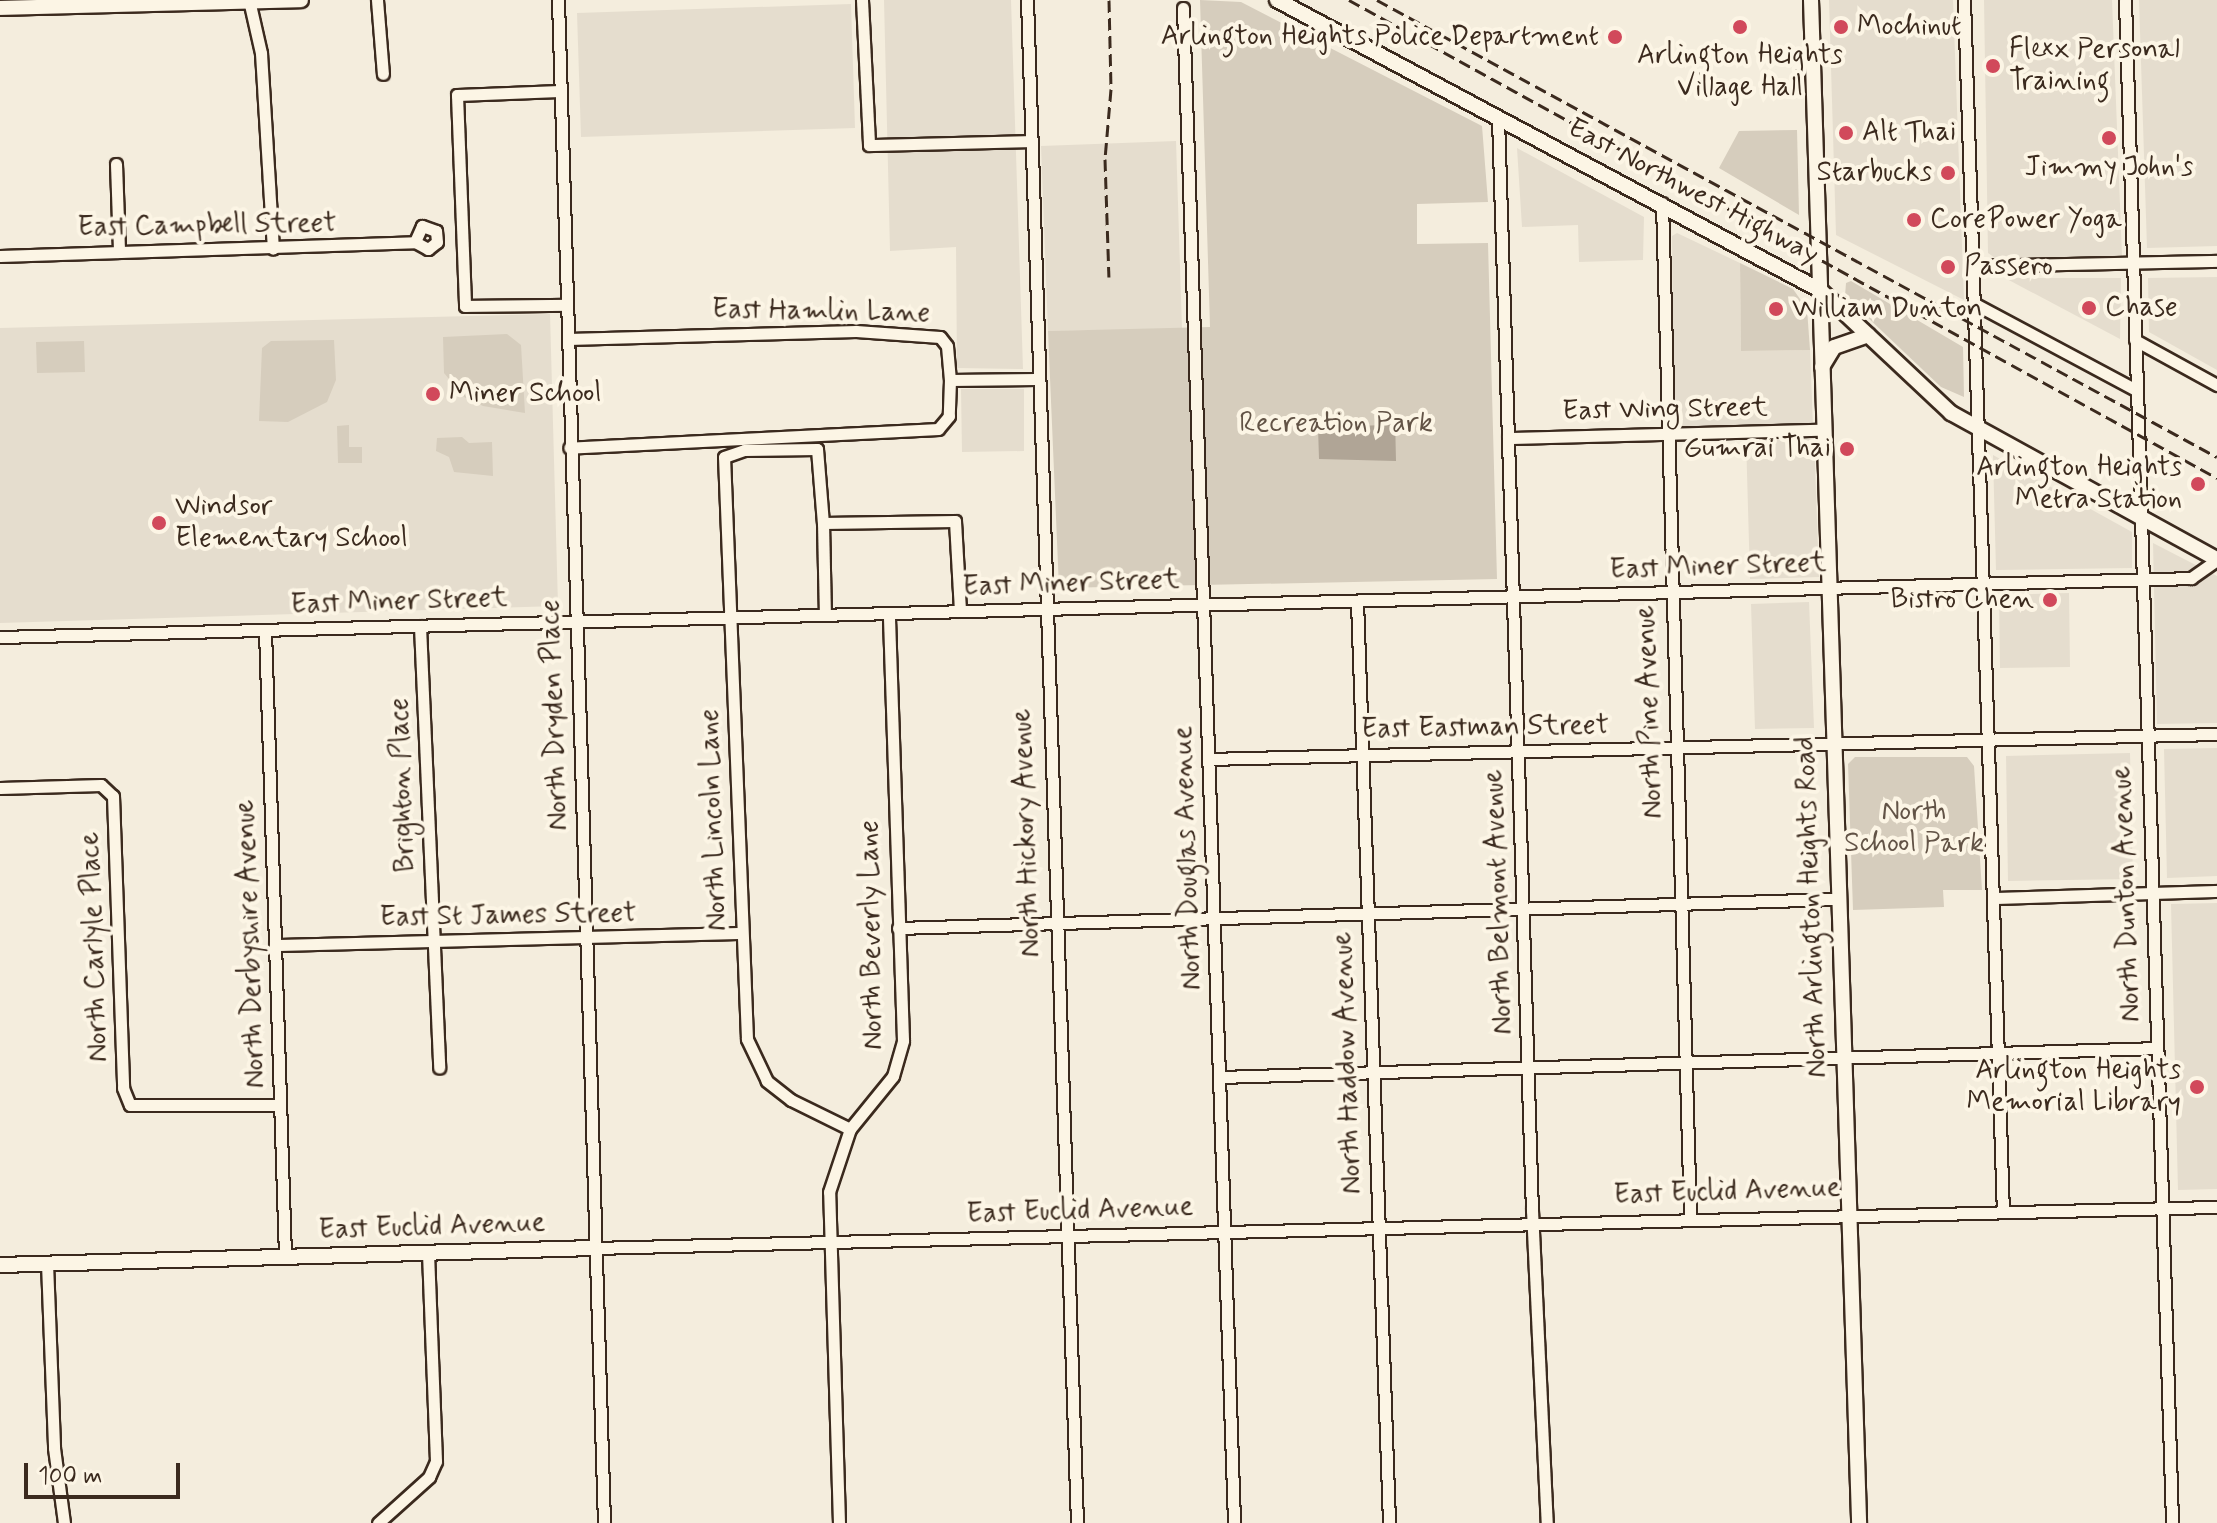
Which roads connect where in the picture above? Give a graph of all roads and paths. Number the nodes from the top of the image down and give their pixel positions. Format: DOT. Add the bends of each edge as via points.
graph roads {
  1 [pos="301,0"];
  2 [pos="377,0"];
  3 [pos="558,0"];
  4 [pos="862,0"];
  5 [pos="1027,0"];
  6 [pos="1277,0"];
  7 [pos="1811,0"];
  8 [pos="1964,0"];
  9 [pos="2125,0"];
  10 [pos="249,1"];
  11 [pos="1183,3"];
  12 [pos="0,8"];
  13 [pos="383,74"];
  14 [pos="560,91"];
  15 [pos="1498,118"];
  16 [pos="1028,141"];
  17 [pos="116,164"];
  18 [pos="1662,203"];
  19 [pos="415,242"];
  20 [pos="273,249"];
  21 [pos="119,252"];
  22 [pos="0,256"];
  23 [pos="2217,261"];
  24 [pos="2132,263"];
  25 [pos="1975,266"];
  26 [pos="1820,290"];
  27 [pos="567,305"];
  28 [pos="1977,305"];
  29 [pos="1868,335"];
  30 [pos="568,339"];
  31 [pos="2135,340"];
  32 [pos="1821,367"];
  33 [pos="1036,379"];
  34 [pos="950,380"];
  35 [pos="2217,385"];
  36 [pos="2136,390"];
  37 [pos="1823,430"];
  38 [pos="1981,430"];
  39 [pos="1666,433"];
  40 [pos="1508,438"];
  41 [pos="569,448"];
  42 [pos="2141,517"];
  43 [pos="823,522"];
  44 [pos="2217,559"];
  45 [pos="2143,579"];
  46 [pos="1986,584"];
  47 [pos="1828,588"];
  48 [pos="1670,592"];
  49 [pos="1513,596"];
  50 [pos="1357,601"];
  51 [pos="1203,605"];
  52 [pos="1045,609"];
  53 [pos="960,611"];
  54 [pos="889,613"];
  55 [pos="825,615"];
  56 [pos="729,617"];
  57 [pos="576,622"];
  58 [pos="420,626"];
  59 [pos="265,630"];
  60 [pos="0,637"];
  61 [pos="2217,734"];
  62 [pos="2147,735"];
  63 [pos="1988,739"];
  64 [pos="1832,743"];
  65 [pos="1674,747"];
  66 [pos="1519,751"];
  67 [pos="1364,756"];
  68 [pos="1208,759"];
  69 [pos="0,788"];
  70 [pos="2217,891"];
  71 [pos="2151,893"];
  72 [pos="1994,898"];
  73 [pos="1837,899"];
  74 [pos="1681,904"];
  75 [pos="1524,909"];
  76 [pos="1368,914"];
  77 [pos="1214,919"];
  78 [pos="1053,924"];
  79 [pos="898,928"];
  80 [pos="742,933"];
  81 [pos="588,937"];
  82 [pos="433,942"];
  83 [pos="275,945"];
  84 [pos="2156,1048"];
  85 [pos="1997,1053"];
  86 [pos="1842,1057"];
  87 [pos="1684,1062"];
  88 [pos="1527,1067"];
  89 [pos="439,1068"];
  90 [pos="1372,1072"];
  91 [pos="1220,1077"];
  92 [pos="279,1105"];
  93 [pos="850,1129"];
  94 [pos="2217,1207"];
  95 [pos="2161,1208"];
  96 [pos="2003,1211"];
  97 [pos="1847,1214"];
  98 [pos="1690,1219"];
  99 [pos="1532,1224"];
  100 [pos="1378,1228"];
  101 [pos="1224,1233"];
  102 [pos="1065,1238"];
  103 [pos="832,1243"];
  104 [pos="594,1248"];
  105 [pos="428,1253"];
  106 [pos="285,1257"];
  107 [pos="47,1263"];
  108 [pos="0,1265"];
  109 [pos="64,1523"];
  110 [pos="378,1523"];
  111 [pos="604,1523"];
  112 [pos="839,1523"];
  113 [pos="1077,1523"];
  114 [pos="1234,1523"];
  115 [pos="1389,1523"];
  116 [pos="1547,1523"];
  117 [pos="1859,1523"];
  118 [pos="2172,1523"];
  1 -- 10 [label="main road"];
  2 -- 13 [label="street"];
  3 -- 14 [label="street, North Dryden Place"];
  4 -- 16 [label="street" via="869,145"];
  5 -- 16 [label="street, North Hickory Avenue"];
  6 -- 15 [label="main road, East Northwest Highway"];
  7 -- 26 [label="main road, North Arlington Heights Road"];
  8 -- 25 [label="street"];
  9 -- 24 [label="street, North Dunton Avenue"];
  10 -- 12 [label="main road"];
  10 -- 20 [label="street" via="261,53"];
  11 -- 51 [label="street, North Douglas Avenue"];
  14 -- 27 [label="street, North Dryden Place"];
  14 -- 27 [label="street" via="457,95 465,306"];
  15 -- 18 [label="main road, East Northwest Highway"];
  15 -- 40 [label="street, North Belmont Avenue"];
  16 -- 33 [label="street, North Hickory Avenue"];
  17 -- 21 [label="street"];
  18 -- 26 [label="main road, East Northwest Highway"];
  18 -- 39 [label="street, North Pine Avenue"];
  19 -- 20 [label="street, East Campbell Street"];
  20 -- 21 [label="street, East Campbell Street"];
  21 -- 22 [label="street, East Campbell Street"];
  23 -- 24 [label="street"];
  24 -- 25 [label="street"];
  24 -- 31 [label="street, North Dunton Avenue"];
  25 -- 28 [label="street"];
  26 -- 29 [label="main road, East Northwest Highway"];
  26 -- 32 [label="main road, North Arlington Heights Road"];
  27 -- 30 [label="street, North Dryden Place"];
  28 -- 36 [label="street"];
  28 -- 38 [label="street"];
  29 -- 32 [label="main road" via="1834,347"];
  29 -- 38 [label="main road, East Northwest Highway" via="1939,405"];
  30 -- 34 [label="street, East Hamlin Lane" via="856,331 940,337 947,346"];
  30 -- 41 [label="street, North Dryden Place"];
  31 -- 35 [label="street"];
  31 -- 36 [label="street, North Dunton Avenue"];
  32 -- 37 [label="main road, North Arlington Heights Road"];
  33 -- 34 [label="street"];
  33 -- 52 [label="street, North Hickory Avenue"];
  34 -- 41 [label="street, East Hamlin Lane" via="949,416 938,429"];
  36 -- 42 [label="street, North Dunton Avenue"];
  37 -- 39 [label="street, East Wing Street"];
  37 -- 47 [label="main road, North Arlington Heights Road"];
  38 -- 42 [label="main road, East Northwest Highway"];
  38 -- 46 [label="street"];
  39 -- 40 [label="street, East Wing Street"];
  39 -- 48 [label="street, North Pine Avenue"];
  40 -- 49 [label="street, North Belmont Avenue"];
  41 -- 57 [label="street, North Dryden Place"];
  42 -- 44 [label="main road, East Northwest Highway"];
  42 -- 45 [label="street, North Dunton Avenue"];
  43 -- 53 [label="street" via="955,521"];
  43 -- 55 [label="street"];
  43 -- 56 [label="street, North Lincoln Lane" via="817,449 744,450 724,457"];
  44 -- 45 [label="street, East Miner Street" via="2191,578"];
  45 -- 46 [label="street, East Miner Street"];
  45 -- 62 [label="street, North Dunton Avenue"];
  46 -- 47 [label="street, East Miner Street"];
  46 -- 63 [label="street"];
  47 -- 48 [label="street, East Miner Street"];
  47 -- 64 [label="main road, North Arlington Heights Road"];
  48 -- 49 [label="street, East Miner Street"];
  48 -- 65 [label="street, North Pine Avenue"];
  49 -- 50 [label="street, East Miner Street"];
  49 -- 66 [label="street, North Belmont Avenue"];
  50 -- 51 [label="street, East Miner Street"];
  50 -- 67 [label="street, North Haddow Avenue"];
  51 -- 52 [label="street, East Miner Street"];
  51 -- 68 [label="street, North Douglas Avenue"];
  52 -- 53 [label="street, East Miner Street"];
  52 -- 78 [label="street, North Hickory Avenue"];
  53 -- 54 [label="street, East Miner Street"];
  54 -- 55 [label="street, East Miner Street"];
  54 -- 79 [label="street, North Beverly Lane"];
  55 -- 56 [label="street, East Miner Street"];
  56 -- 57 [label="street, East Miner Street"];
  56 -- 80 [label="street, North Lincoln Lane"];
  57 -- 58 [label="street, East Miner Street"];
  57 -- 81 [label="street, North Dryden Place"];
  58 -- 59 [label="street, East Miner Street"];
  58 -- 82 [label="street, Brighton Place"];
  59 -- 60 [label="street, East Miner Street"];
  59 -- 83 [label="street, North Derbyshire Avenue"];
  61 -- 62 [label="street, East Eastman Street"];
  62 -- 63 [label="street, East Eastman Street"];
  62 -- 71 [label="street, North Dunton Avenue"];
  63 -- 64 [label="street, East Eastman Street"];
  63 -- 72 [label="street"];
  64 -- 65 [label="street, East Eastman Street"];
  64 -- 73 [label="main road, North Arlington Heights Road"];
  65 -- 66 [label="street, East Eastman Street"];
  65 -- 74 [label="street, North Pine Avenue"];
  66 -- 67 [label="street, East Eastman Street"];
  66 -- 75 [label="street, North Belmont Avenue"];
  67 -- 68 [label="street, East Eastman Street"];
  67 -- 76 [label="street, North Haddow Avenue"];
  68 -- 77 [label="street, North Douglas Avenue"];
  69 -- 92 [label="street, North Carlyle Place" via="109,788 115,805 123,1088 130,1105"];
  70 -- 71 [label="street"];
  71 -- 72 [label="street"];
  71 -- 84 [label="street, North Dunton Avenue"];
  72 -- 85 [label="street"];
  73 -- 74 [label="street"];
  73 -- 86 [label="main road, North Arlington Heights Road"];
  74 -- 75 [label="street"];
  74 -- 87 [label="street, North Pine Avenue"];
  75 -- 76 [label="street"];
  75 -- 88 [label="street, North Belmont Avenue"];
  76 -- 77 [label="street"];
  76 -- 90 [label="street, North Haddow Avenue"];
  77 -- 78 [label="street"];
  77 -- 91 [label="street, North Douglas Avenue"];
  78 -- 79 [label="street"];
  78 -- 102 [label="street, North Hickory Avenue"];
  79 -- 93 [label="street, North Beverly Lane" via="902,1054 885,1091"];
  80 -- 81 [label="street, East St James Street"];
  80 -- 93 [label="street, North Lincoln Lane" via="745,1023 752,1056 779,1091"];
  81 -- 82 [label="street, East St James Street"];
  81 -- 104 [label="street, North Dryden Place"];
  82 -- 83 [label="street, East St James Street"];
  82 -- 89 [label="street, Brighton Place"];
  83 -- 92 [label="street, North Derbyshire Avenue"];
  84 -- 85 [label="street"];
  84 -- 95 [label="street, North Dunton Avenue"];
  85 -- 86 [label="street"];
  85 -- 96 [label="street"];
  86 -- 87 [label="street"];
  86 -- 97 [label="main road, North Arlington Heights Road"];
  87 -- 88 [label="street"];
  87 -- 98 [label="street, North Pine Avenue"];
  88 -- 90 [label="street"];
  88 -- 99 [label="street, North Belmont Avenue"];
  90 -- 91 [label="street"];
  90 -- 100 [label="street, North Haddow Avenue"];
  91 -- 101 [label="street, North Douglas Avenue"];
  92 -- 106 [label="street, North Derbyshire Avenue"];
  93 -- 103 [label="street, North Beverly Lane" via="829,1192"];
  94 -- 95 [label="street, East Euclid Avenue"];
  95 -- 96 [label="street, East Euclid Avenue"];
  95 -- 118 [label="street, North Dunton Avenue"];
  96 -- 97 [label="street, East Euclid Avenue"];
  97 -- 98 [label="street, East Euclid Avenue"];
  97 -- 117 [label="main road, North Arlington Heights Road"];
  98 -- 99 [label="street, East Euclid Avenue"];
  99 -- 100 [label="street, East Euclid Avenue"];
  99 -- 116 [label="street, North Belmont Avenue"];
  100 -- 101 [label="street, East Euclid Avenue"];
  100 -- 115 [label="street, North Haddow Avenue"];
  101 -- 102 [label="street, East Euclid Avenue"];
  101 -- 114 [label="street, North Douglas Avenue"];
  102 -- 103 [label="street, East Euclid Avenue"];
  102 -- 113 [label="street, North Hickory Avenue"];
  103 -- 104 [label="street, East Euclid Avenue"];
  103 -- 112 [label="street, North Beverly Lane"];
  104 -- 105 [label="main road, East Euclid Avenue"];
  104 -- 111 [label="street, North Dryden Place"];
  105 -- 106 [label="main road, East Euclid Avenue"];
  105 -- 110 [label="street" via="436,1461 429,1477"];
  106 -- 107 [label="main road, East Euclid Avenue"];
  107 -- 108 [label="main road, East Euclid Avenue"];
  107 -- 109 [label="street" via="54,1448"];
}
